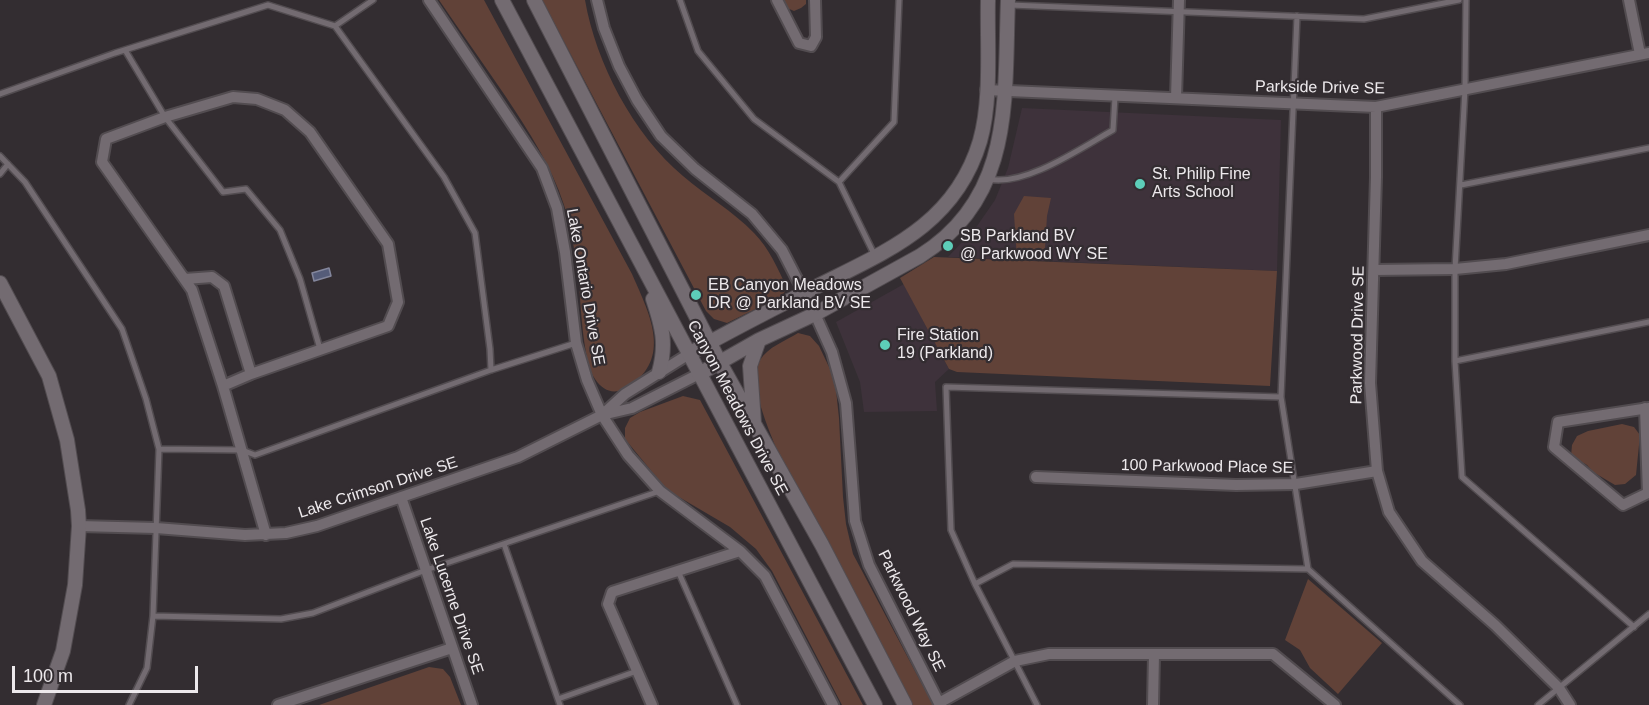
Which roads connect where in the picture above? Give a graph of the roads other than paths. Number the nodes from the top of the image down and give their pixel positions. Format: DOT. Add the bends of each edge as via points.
graph roads {
  1 [pos="373,0"];
  2 [pos="429,0"];
  3 [pos="502,0"];
  4 [pos="534,0"];
  5 [pos="597,0"];
  6 [pos="680,0"];
  7 [pos="777,0"];
  8 [pos="815,0"];
  9 [pos="899,0"];
  10 [pos="988,0"];
  11 [pos="1093,0"];
  12 [pos="1459,0"];
  13 [pos="1466,0"];
  14 [pos="1629,0"];
  15 [pos="1008,3"];
  16 [pos="1178,5"];
  17 [pos="1092,9"];
  18 [pos="1297,16"];
  19 [pos="335,26"];
  20 [pos="125,50"];
  21 [pos="1645,53"];
  22 [pos="1466,89"];
  23 [pos="986,90"];
  24 [pos="1004,91"];
  25 [pos="0,94"];
  26 [pos="1115,97"];
  27 [pos="1176,98"];
  28 [pos="1292,104"];
  29 [pos="1376,107"];
  30 [pos="165,117"];
  31 [pos="1649,148"];
  32 [pos="0,156"];
  33 [pos="8,164"];
  34 [pos="968,168"];
  35 [pos="0,174"];
  36 [pos="988,179"];
  37 [pos="839,182"];
  38 [pos="1461,185"];
  39 [pos="1649,235"];
  40 [pos="876,256"];
  41 [pos="643,265"];
  42 [pos="1455,269"];
  43 [pos="1374,270"];
  44 [pos="185,279"];
  45 [pos="0,283"];
  46 [pos="804,292"];
  47 [pos="815,314"];
  48 [pos="1649,322"];
  49 [pos="759,340"];
  50 [pos="576,343"];
  51 [pos="710,343"];
  52 [pos="320,350"];
  53 [pos="689,354"];
  54 [pos="1455,361"];
  55 [pos="720,363"];
  56 [pos="491,370"];
  57 [pos="659,372"];
  58 [pos="252,374"];
  59 [pos="699,374"];
  60 [pos="224,386"];
  61 [pos="1281,397"];
  62 [pos="1647,408"];
  63 [pos="602,415"];
  64 [pos="754,425"];
  65 [pos="159,449"];
  66 [pos="242,450"];
  67 [pos="1377,471"];
  68 [pos="1036,477"];
  69 [pos="1296,484"];
  70 [pos="660,491"];
  71 [pos="401,497"];
  72 [pos="79,526"];
  73 [pos="156,528"];
  74 [pos="266,535"];
  75 [pos="504,544"];
  76 [pos="740,551"];
  77 [pos="1308,569"];
  78 [pos="426,570"];
  79 [pos="678,571"];
  80 [pos="975,584"];
  81 [pos="1649,614"];
  82 [pos="153,616"];
  83 [pos="1634,627"];
  84 [pos="452,648"];
  85 [pos="1154,654"];
  86 [pos="1015,661"];
  87 [pos="637,671"];
  88 [pos="1559,688"];
  89 [pos="304,702"];
  90 [pos="559,702"];
  91 [pos="940,704"];
  92 [pos="44,705"];
  93 [pos="129,705"];
  94 [pos="278,705"];
  95 [pos="472,705"];
  96 [pos="652,705"];
  97 [pos="737,705"];
  98 [pos="833,705"];
  99 [pos="875,705"];
  100 [pos="905,705"];
  101 [pos="1038,705"];
  102 [pos="1153,705"];
  103 [pos="1335,705"];
  104 [pos="1460,705"];
  105 [pos="1538,705"];
  106 [pos="1570,705"];
  1 -- 19 [label="lane"];
  2 -- 50 [label="street, Lake Ontario Drive SE" via="542,168 557,208"];
  3 -- 41 [label="main road, Canyon Meadows Drive SE"];
  4 -- 51 [label="main road, Canyon Meadows Drive SE"];
  5 -- 46 [label="street, Parkwood Way SE" via="619,66 661,136 752,214 782,250"];
  6 -- 37 [label="lane" via="698,51 754,119"];
  7 -- 8 [label="street" via="800,43 811,46 816,38"];
  9 -- 37 [label="lane" via="894,122"];
  10 -- 23 [label="main road"];
  11 -- 17 [label="lane"];
  12 -- 18 [label="lane" via="1364,19"];
  13 -- 22 [label="lane"];
  14 -- 21 [label="street"];
  15 -- 17 [label="lane"];
  15 -- 24 [label="main road"];
  16 -- 17 [label="lane"];
  16 -- 18 [label="lane"];
  16 -- 27 [label="street"];
  18 -- 28 [label="lane"];
  19 -- 20 [label="lane" via="268,4"];
  19 -- 56 [label="lane" via="444,177 475,233"];
  20 -- 25 [label="lane"];
  20 -- 30 [label="lane"];
  21 -- 22 [label="street, Parkside Drive SE"];
  22 -- 29 [label="street, Parkside Drive SE"];
  22 -- 38 [label="lane"];
  23 -- 24 [label="street, Parkside Drive SE"];
  23 -- 34 [label="main road" via="980,141"];
  24 -- 26 [label="street, Parkside Drive SE"];
  24 -- 36 [label="main road" via="1001,137"];
  26 -- 27 [label="street, Parkside Drive SE"];
  26 -- 36 [label="lane" via="1113,130 1030,176"];
  27 -- 28 [label="street, Parkside Drive SE"];
  28 -- 29 [label="street, Parkside Drive SE"];
  28 -- 61 [label="lane"];
  29 -- 43 [label="street, Parkwood Drive SE"];
  30 -- 44 [label="street" via="106,139 102,162"];
  30 -- 52 [label="lane" via="223,192 246,189 280,230 300,279"];
  30 -- 52 [label="street" via="233,97 257,99 285,110 310,132 388,244 398,302 388,326"];
  31 -- 38 [label="lane"];
  32 -- 33 [label="lane"];
  33 -- 35 [label="lane"];
  33 -- 65 [label="lane" via="25,182 122,329"];
  34 -- 36 [label="main road"];
  34 -- 40 [label="main road" via="955,194 919,231"];
  36 -- 47 [label="main road" via="964,219 936,246"];
  37 -- 40 [label="lane"];
  38 -- 42 [label="lane"];
  39 -- 42 [label="street" via="1506,264"];
  40 -- 46 [label="main road"];
  41 -- 53 [label="main road, Canyon Meadows Drive SE"];
  41 -- 57 [label="main road" via="661,323 664,349"];
  42 -- 43 [label="street"];
  42 -- 54 [label="lane"];
  43 -- 67 [label="street, Parkwood Drive SE" via="1370,383"];
  44 -- 58 [label="street" via="212,277 224,286"];
  44 -- 60 [label="street"];
  45 -- 72 [label="main road" via="49,376 66,440"];
  46 -- 47 [label="street, Parkwood Way SE"];
  46 -- 51 [label="main road"];
  47 -- 49 [label="main road"];
  47 -- 91 [label="street, Parkwood Way SE" via="832,352 846,403 855,521 869,565"];
  48 -- 54 [label="lane"];
  49 -- 55 [label="main road"];
  49 -- 64 [label="main road" via="750,366"];
  50 -- 56 [label="lane"];
  50 -- 63 [label="street, Lake Ontario Drive SE" via="586,380"];
  51 -- 53 [label="main road"];
  51 -- 55 [label="main road, Canyon Meadows Drive SE"];
  52 -- 58 [label="street"];
  53 -- 57 [label="street, Lake Crimson Drive SE"];
  53 -- 59 [label="main road, Canyon Meadows Drive SE"];
  54 -- 83 [label="lane" via="1462,477"];
  55 -- 59 [label="main road"];
  55 -- 64 [label="main road, Canyon Meadows Drive SE"];
  56 -- 66 [label="lane" via="255,455"];
  57 -- 63 [label="street, Lake Crimson Drive SE" via="624,394"];
  58 -- 60 [label="street"];
  59 -- 63 [label="street, Lake Crimson Drive SE" via="632,408"];
  59 -- 99 [label="main road, Canyon Meadows Drive SE"];
  60 -- 66 [label="street"];
  61 -- 69 [label="lane"];
  61 -- 80 [label="lane" via="946,387 951,530"];
  62 -- 62 [label="street" via="1558,422 1554,447 1623,505 1648,494"];
  63 -- 70 [label="street, Lake Ontario Drive SE" via="628,455"];
  63 -- 71 [label="street, Lake Crimson Drive SE" via="518,457"];
  64 -- 100 [label="main road, Canyon Meadows Drive SE"];
  65 -- 66 [label="lane"];
  65 -- 73 [label="lane"];
  66 -- 74 [label="street"];
  67 -- 69 [label="street, 100 Parkwood Place SE"];
  67 -- 88 [label="street, Parkwood Drive SE" via="1389,512 1422,561"];
  68 -- 69 [label="street, 100 Parkwood Place SE"];
  69 -- 77 [label="lane"];
  70 -- 75 [label="lane"];
  70 -- 76 [label="street, Lake Ontario Drive SE"];
  71 -- 74 [label="street, Lake Crimson Drive SE" via="317,526"];
  71 -- 78 [label="street, Lake Lucerne Drive SE"];
  72 -- 73 [label="street, Lake Crimson Drive SE"];
  72 -- 92 [label="main road" via="75,585 63,651"];
  73 -- 74 [label="street, Lake Crimson Drive SE"];
  73 -- 82 [label="lane"];
  75 -- 78 [label="lane"];
  75 -- 90 [label="lane"];
  76 -- 79 [label="street"];
  76 -- 98 [label="street, Lake Ontario Drive SE" via="765,576"];
  77 -- 80 [label="lane" via="1013,564"];
  77 -- 104 [label="lane"];
  78 -- 82 [label="lane" via="281,620"];
  78 -- 84 [label="street, Lake Lucerne Drive SE"];
  79 -- 87 [label="street" via="612,592 608,604"];
  79 -- 97 [label="lane"];
  80 -- 86 [label="lane"];
  81 -- 83 [label="lane"];
  82 -- 93 [label="lane" via="147,668"];
  83 -- 88 [label="lane"];
  84 -- 89 [label="street"];
  84 -- 95 [label="street, Lake Lucerne Drive SE"];
  85 -- 86 [label="street" via="1048,654"];
  85 -- 102 [label="street"];
  85 -- 103 [label="street" via="1273,654"];
  86 -- 91 [label="street"];
  86 -- 101 [label="lane"];
  87 -- 90 [label="lane"];
  87 -- 96 [label="street"];
  88 -- 105 [label="lane"];
  88 -- 106 [label="street, Parkwood Drive SE"];
  89 -- 94 [label="street"];
}
